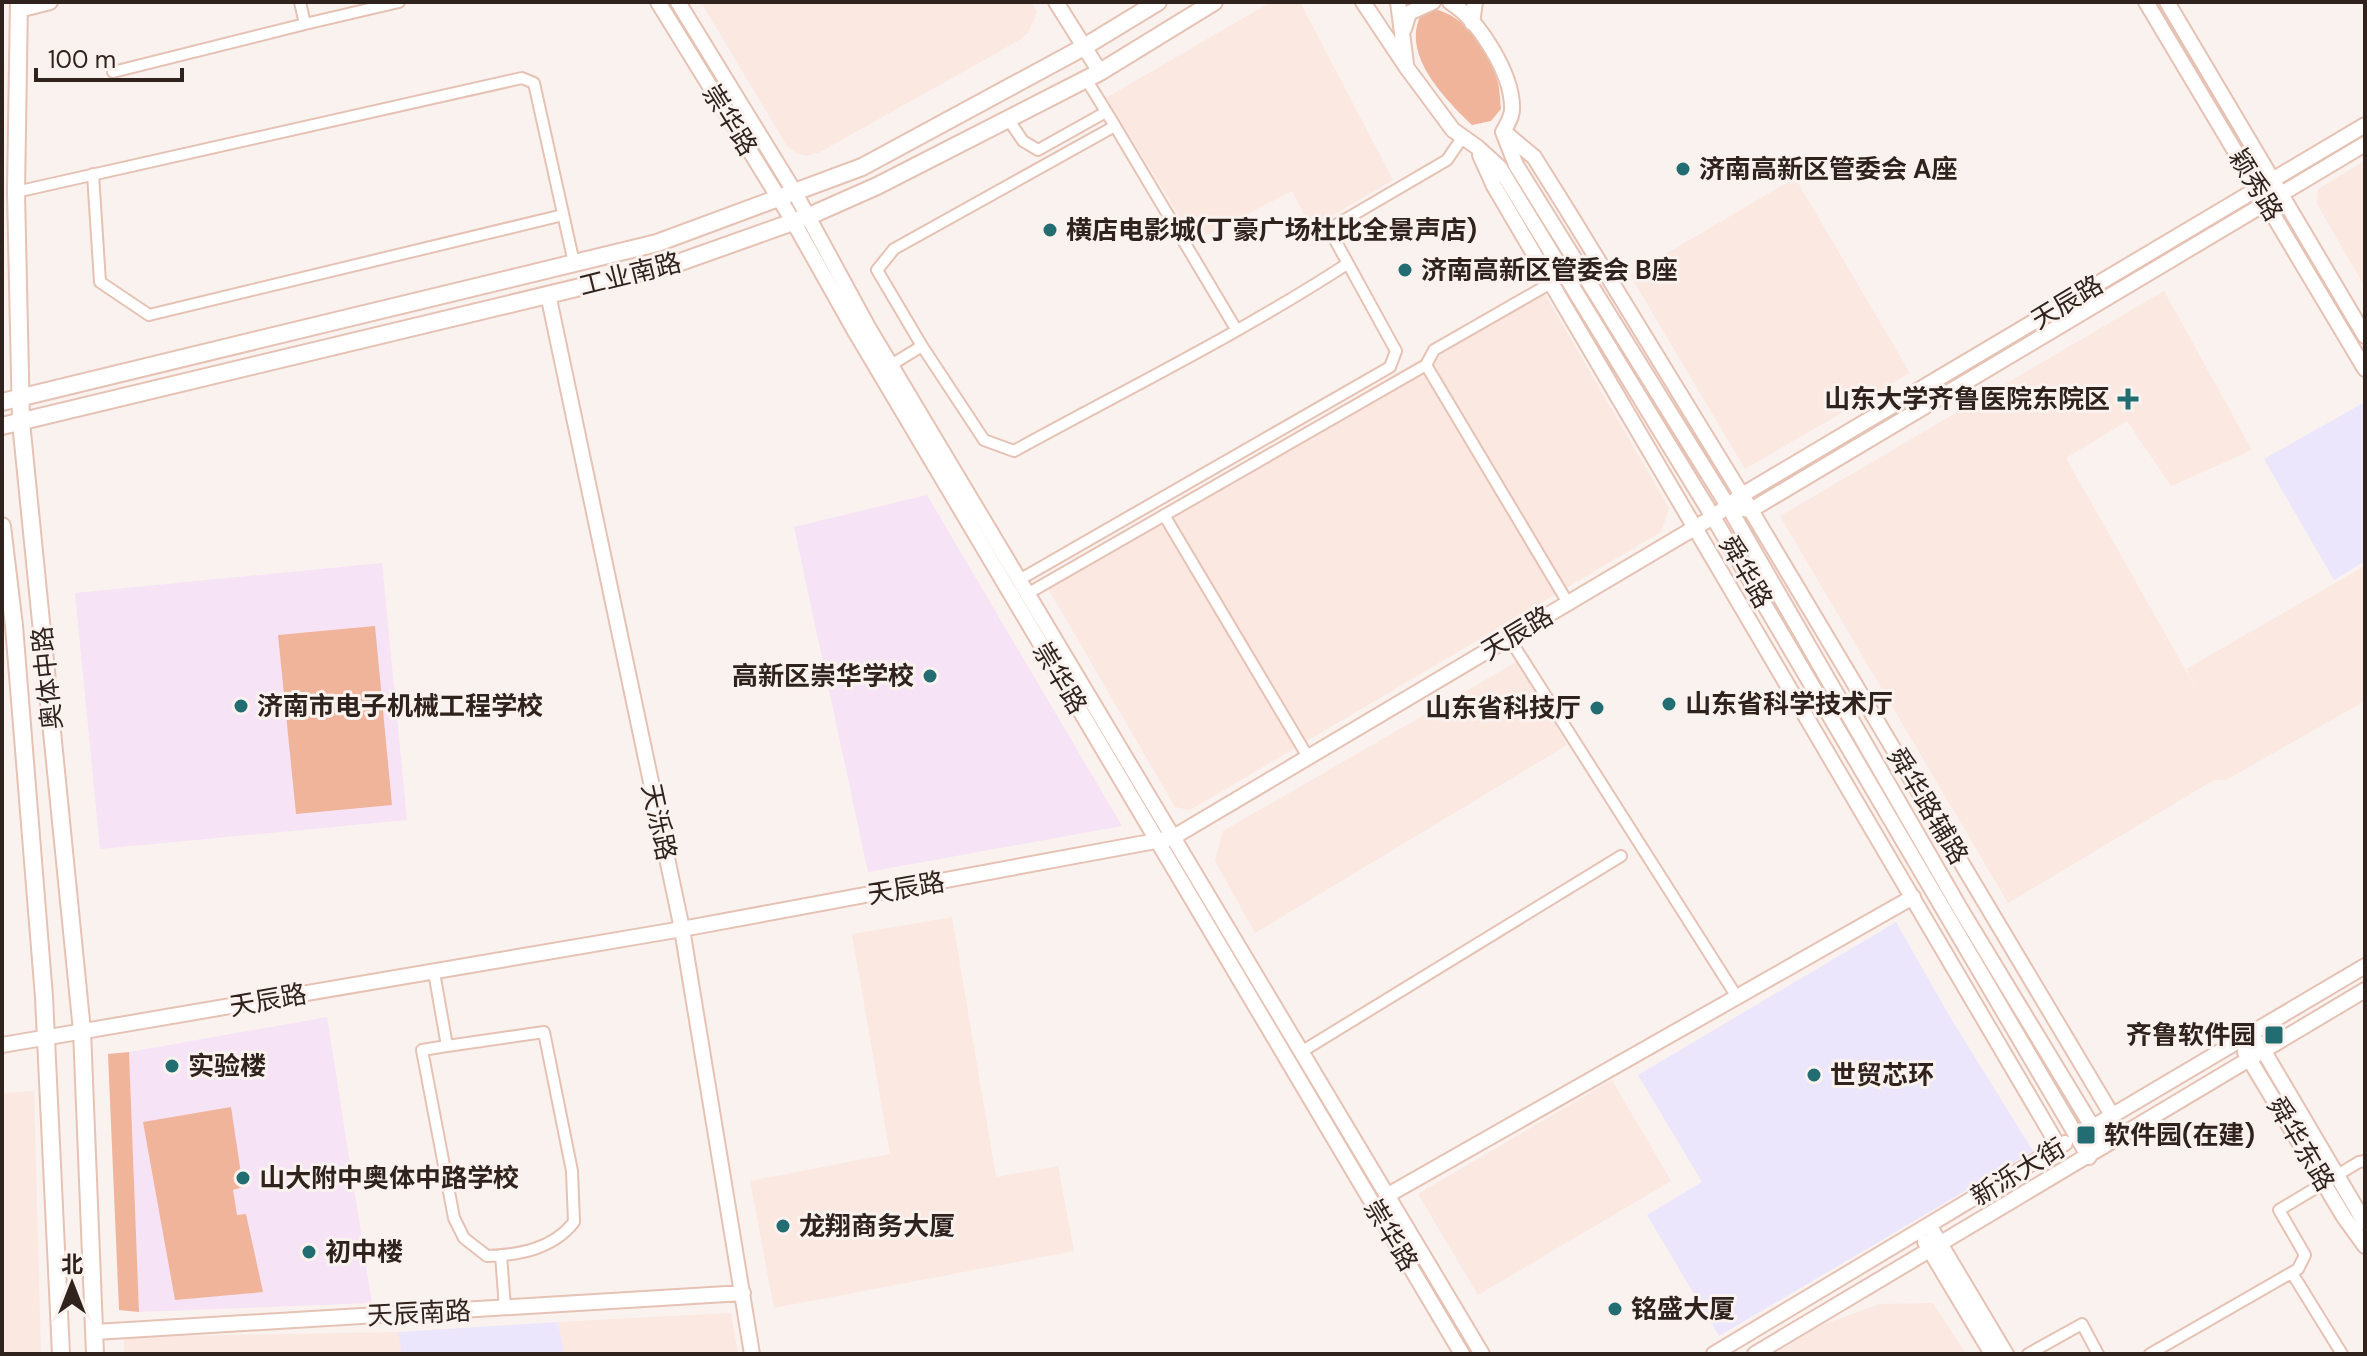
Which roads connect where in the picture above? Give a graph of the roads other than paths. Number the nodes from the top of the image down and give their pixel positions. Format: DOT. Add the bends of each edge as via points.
graph roads {
  1 [pos="50,2"];
  2 [pos="300,2"];
  3 [pos="399,2"];
  4 [pos="658,2"];
  5 [pos="678,2"];
  6 [pos="1056,2"];
  7 [pos="1158,2"];
  8 [pos="1214,2"];
  9 [pos="1363,2"];
  10 [pos="1398,2"];
  11 [pos="1433,2"];
  12 [pos="1450,2"];
  13 [pos="1475,2"];
  14 [pos="2146,2"];
  15 [pos="2167,2"];
  16 [pos="19,6"];
  17 [pos="1472,23"];
  18 [pos="305,24"];
  19 [pos="1402,33"];
  20 [pos="1084,47"];
  21 [pos="1407,68"];
  22 [pos="113,72"];
  23 [pos="1093,75"];
  24 [pos="1106,112"];
  25 [pos="1008,119"];
  26 [pos="2365,125"];
  27 [pos="1115,126"];
  28 [pos="1503,132"];
  29 [pos="1462,138"];
  30 [pos="2365,144"];
  31 [pos="1477,147"];
  32 [pos="93,174"];
  33 [pos="2272,180"];
  34 [pos="2258,189"];
  35 [pos="794,191"];
  36 [pos="16,192"];
  37 [pos="2281,195"];
  38 [pos="777,197"];
  39 [pos="2266,204"];
  40 [pos="563,215"];
  41 [pos="800,219"];
  42 [pos="574,263"];
  43 [pos="1347,264"];
  44 [pos="1551,283"];
  45 [pos="548,294"];
  46 [pos="1236,329"];
  47 [pos="2365,336"];
  48 [pos="922,346"];
  49 [pos="891,365"];
  50 [pos="1426,365"];
  51 [pos="2365,369"];
  52 [pos="20,397"];
  53 [pos="2,402"];
  54 [pos="21,422"];
  55 [pos="2,426"];
  56 [pos="1745,500"];
  57 [pos="1728,506"];
  58 [pos="1164,515"];
  59 [pos="1713,517"];
  60 [pos="2,526"];
  61 [pos="1696,527"];
  62 [pos="1019,580"];
  63 [pos="1027,594"];
  64 [pos="1568,603"];
  65 [pos="1509,638"];
  66 [pos="1308,757"];
  67 [pos="1164,840"];
  68 [pos="1621,856"];
  69 [pos="1913,897"];
  70 [pos="682,929"];
  71 [pos="2365,966"];
  72 [pos="434,972"];
  73 [pos="2365,990"];
  74 [pos="1737,997"];
  75 [pos="82,1031"];
  76 [pos="2252,1033"];
  77 [pos="46,1037"];
  78 [pos="2238,1041"];
  79 [pos="2,1045"];
  80 [pos="447,1046"];
  81 [pos="2264,1050"];
  82 [pos="1301,1052"];
  83 [pos="2250,1059"];
  84 [pos="2112,1115"];
  85 [pos="2092,1127"];
  86 [pos="2077,1136"];
  87 [pos="2104,1146"];
  88 [pos="2059,1147"];
  89 [pos="2089,1157"];
  90 [pos="2365,1161"];
  91 [pos="2331,1180"];
  92 [pos="1388,1195"];
  93 [pos="2365,1223"];
  94 [pos="1924,1228"];
  95 [pos="1935,1246"];
  96 [pos="2365,1246"];
  97 [pos="501,1255"];
  98 [pos="2292,1273"];
  99 [pos="743,1293"];
  100 [pos="505,1308"];
  101 [pos="95,1332"];
  102 [pos="61,1354"];
  103 [pos="95,1354"];
  104 [pos="752,1354"];
  105 [pos="1462,1354"];
  106 [pos="1482,1354"];
  107 [pos="1714,1354"];
  108 [pos="1755,1354"];
  109 [pos="1992,1354"];
  110 [pos="2006,1354"];
  111 [pos="2028,1354"];
  112 [pos="2098,1354"];
  113 [pos="2150,1354"];
  114 [pos="2342,1354"];
  1 -- 16 [label="main road"];
  2 -- 18 [label="street"];
  3 -- 18 [label="street"];
  4 -- 38 [label="main road, 崇华路"];
  5 -- 35 [label="main road, 崇华路"];
  6 -- 20 [label="main road"];
  7 -- 20 [label="main road, 工业南路"];
  8 -- 23 [label="main road, 工业南路"];
  9 -- 21 [label="main road, 舜华路"];
  10 -- 19 [label="main road"];
  11 -- 19 [label="main road" via="1409,13"];
  12 -- 17 [label="main road"];
  13 -- 17 [label="main road"];
  14 -- 34 [label="main road, 颖秀路"];
  15 -- 33 [label="main road, 颖秀路"];
  16 -- 36 [label="main road, 奥体中路"];
  17 -- 28 [label="main road" via="1504,69 1510,87 1513,112"];
  18 -- 22 [label="street"];
  19 -- 21 [label="main road"];
  20 -- 23 [label="main road"];
  20 -- 35 [label="main road, 工业南路" via="862,167"];
  21 -- 29 [label="main road, 舜华路"];
  23 -- 24 [label="street"];
  23 -- 25 [label="main road, 工业南路"];
  24 -- 25 [label="street" via="1038,150 1023,141"];
  24 -- 27 [label="street"];
  25 -- 41 [label="main road, 工业南路"];
  26 -- 33 [label="main road, 天辰路"];
  27 -- 46 [label="street"];
  27 -- 48 [label="street" via="894,249 877,270"];
  28 -- 31 [label="main road"];
  28 -- 56 [label="main road, 舜华路辅路" via="1534,157"];
  28 -- 57 [label="main road, 舜华路" via="1516,165"];
  29 -- 31 [label="main road, 舜华路"];
  29 -- 43 [label="street" via="1447,160 1329,229"];
  30 -- 37 [label="main road, 天辰路"];
  31 -- 44 [label="main road"];
  31 -- 59 [label="main road, 舜华路" via="1500,168"];
  32 -- 36 [label="street"];
  32 -- 40 [label="street" via="522,78 534,83"];
  32 -- 40 [label="street" via="100,282 149,315"];
  33 -- 34 [label="main road, 天辰路"];
  33 -- 37 [label="main road, 颖秀路"];
  34 -- 39 [label="main road, 颖秀路"];
  34 -- 56 [label="main road, 天辰路"];
  35 -- 38 [label="main road, 工业南路"];
  35 -- 41 [label="main road, 崇华路"];
  36 -- 52 [label="main road, 奥体中路"];
  37 -- 39 [label="main road, 天辰路"];
  37 -- 47 [label="main road, 颖秀路"];
  38 -- 41 [label="main road, 崇华路"];
  38 -- 42 [label="main road, 工业南路" via="657,243"];
  39 -- 51 [label="main road, 颖秀路"];
  39 -- 56 [label="main road, 天辰路"];
  40 -- 42 [label="street"];
  41 -- 45 [label="main road, 工业南路" via="672,265"];
  41 -- 49 [label="main road, 崇华路"];
  41 -- 67 [label="main road, 崇华路" via="856,333"];
  42 -- 52 [label="main road, 工业南路"];
  43 -- 46 [label="street"];
  43 -- 62 [label="street" via="1396,351 1390,367"];
  44 -- 50 [label="street" via="1434,350"];
  44 -- 61 [label="main road"];
  45 -- 54 [label="main road, 工业南路"];
  45 -- 70 [label="main road, 天泺路"];
  46 -- 48 [label="street" via="1014,451 984,440"];
  48 -- 49 [label="street"];
  49 -- 62 [label="main road, 崇华路"];
  50 -- 58 [label="street"];
  50 -- 64 [label="street"];
  52 -- 53 [label="main road, 工业南路"];
  52 -- 54 [label="main road, 奥体中路"];
  54 -- 55 [label="main road, 工业南路"];
  54 -- 75 [label="main road, 奥体中路"];
  56 -- 57 [label="main road, 天辰路"];
  56 -- 84 [label="main road, 舜华路辅路"];
  57 -- 59 [label="main road, 天辰路"];
  57 -- 85 [label="main road, 舜华路"];
  58 -- 63 [label="street"];
  58 -- 66 [label="street"];
  59 -- 61 [label="main road, 天辰路"];
  59 -- 86 [label="main road, 舜华路"];
  60 -- 77 [label="main road, 奥体中路"];
  61 -- 64 [label="main road, 天辰路"];
  61 -- 69 [label="main road"];
  62 -- 63 [label="main road, 崇华路"];
  63 -- 67 [label="main road, 崇华路"];
  64 -- 65 [label="main road, 天辰路"];
  65 -- 66 [label="main road, 天辰路"];
  65 -- 74 [label="street"];
  66 -- 67 [label="main road, 天辰路"];
  67 -- 70 [label="main road, 天辰路"];
  67 -- 82 [label="main road, 崇华路"];
  67 -- 105 [label="main road, 崇华路"];
  68 -- 82 [label="street"];
  69 -- 74 [label="main road"];
  69 -- 88 [label="main road"];
  70 -- 72 [label="main road, 天辰路"];
  70 -- 99 [label="main road, 天泺路"];
  71 -- 76 [label="main road, 新泺大街"];
  72 -- 75 [label="main road, 天辰路"];
  72 -- 80 [label="street"];
  73 -- 81 [label="main road, 新泺大街"];
  74 -- 92 [label="main road"];
  75 -- 77 [label="main road, 天辰路"];
  75 -- 101 [label="main road, 奥体中路"];
  76 -- 78 [label="main road, 新泺大街"];
  76 -- 81 [label="main road, 舜华东路"];
  77 -- 79 [label="main road, 天辰路"];
  77 -- 102 [label="main road, 奥体中路"];
  78 -- 83 [label="main road, 舜华东路"];
  78 -- 84 [label="main road, 新泺大街"];
  80 -- 97 [label="street" via="422,1050 454,1218 464,1238 487,1256"];
  80 -- 97 [label="street" via="544,1032 572,1171 574,1222 566,1233 530,1252"];
  81 -- 83 [label="main road, 新泺大街"];
  81 -- 91 [label="main road, 舜华东路"];
  82 -- 92 [label="main road, 崇华路"];
  83 -- 87 [label="main road, 新泺大街"];
  83 -- 91 [label="main road, 舜华东路"];
  84 -- 85 [label="main road, 新泺大街"];
  85 -- 86 [label="main road, 新泺大街"];
  85 -- 87 [label="main road, 舜华路"];
  86 -- 88 [label="main road, 新泺大街"];
  86 -- 89 [label="main road, 舜华路"];
  87 -- 89 [label="main road, 新泺大街"];
  88 -- 94 [label="main road, 新泺大街"];
  89 -- 95 [label="main road, 新泺大街"];
  90 -- 91 [label="street"];
  91 -- 93 [label="main road, 舜华东路"];
  91 -- 96 [label="main road, 舜华东路"];
  91 -- 98 [label="street" via="2279,1210 2305,1255"];
  92 -- 106 [label="main road, 崇华路"];
  94 -- 95 [label="main road"];
  94 -- 107 [label="main road, 新泺大街"];
  95 -- 108 [label="main road, 新泺大街"];
  95 -- 109 [label="main road"];
  95 -- 110 [label="main road"];
  97 -- 100 [label="street"];
  98 -- 113 [label="street"];
  98 -- 114 [label="street"];
  99 -- 100 [label="main road, 天辰南路"];
  99 -- 104 [label="main road, 天泺路"];
  100 -- 101 [label="main road, 天辰南路"];
  101 -- 103 [label="main road, 奥体中路"];
  111 -- 112 [label="street" via="2082,1324"];
}
